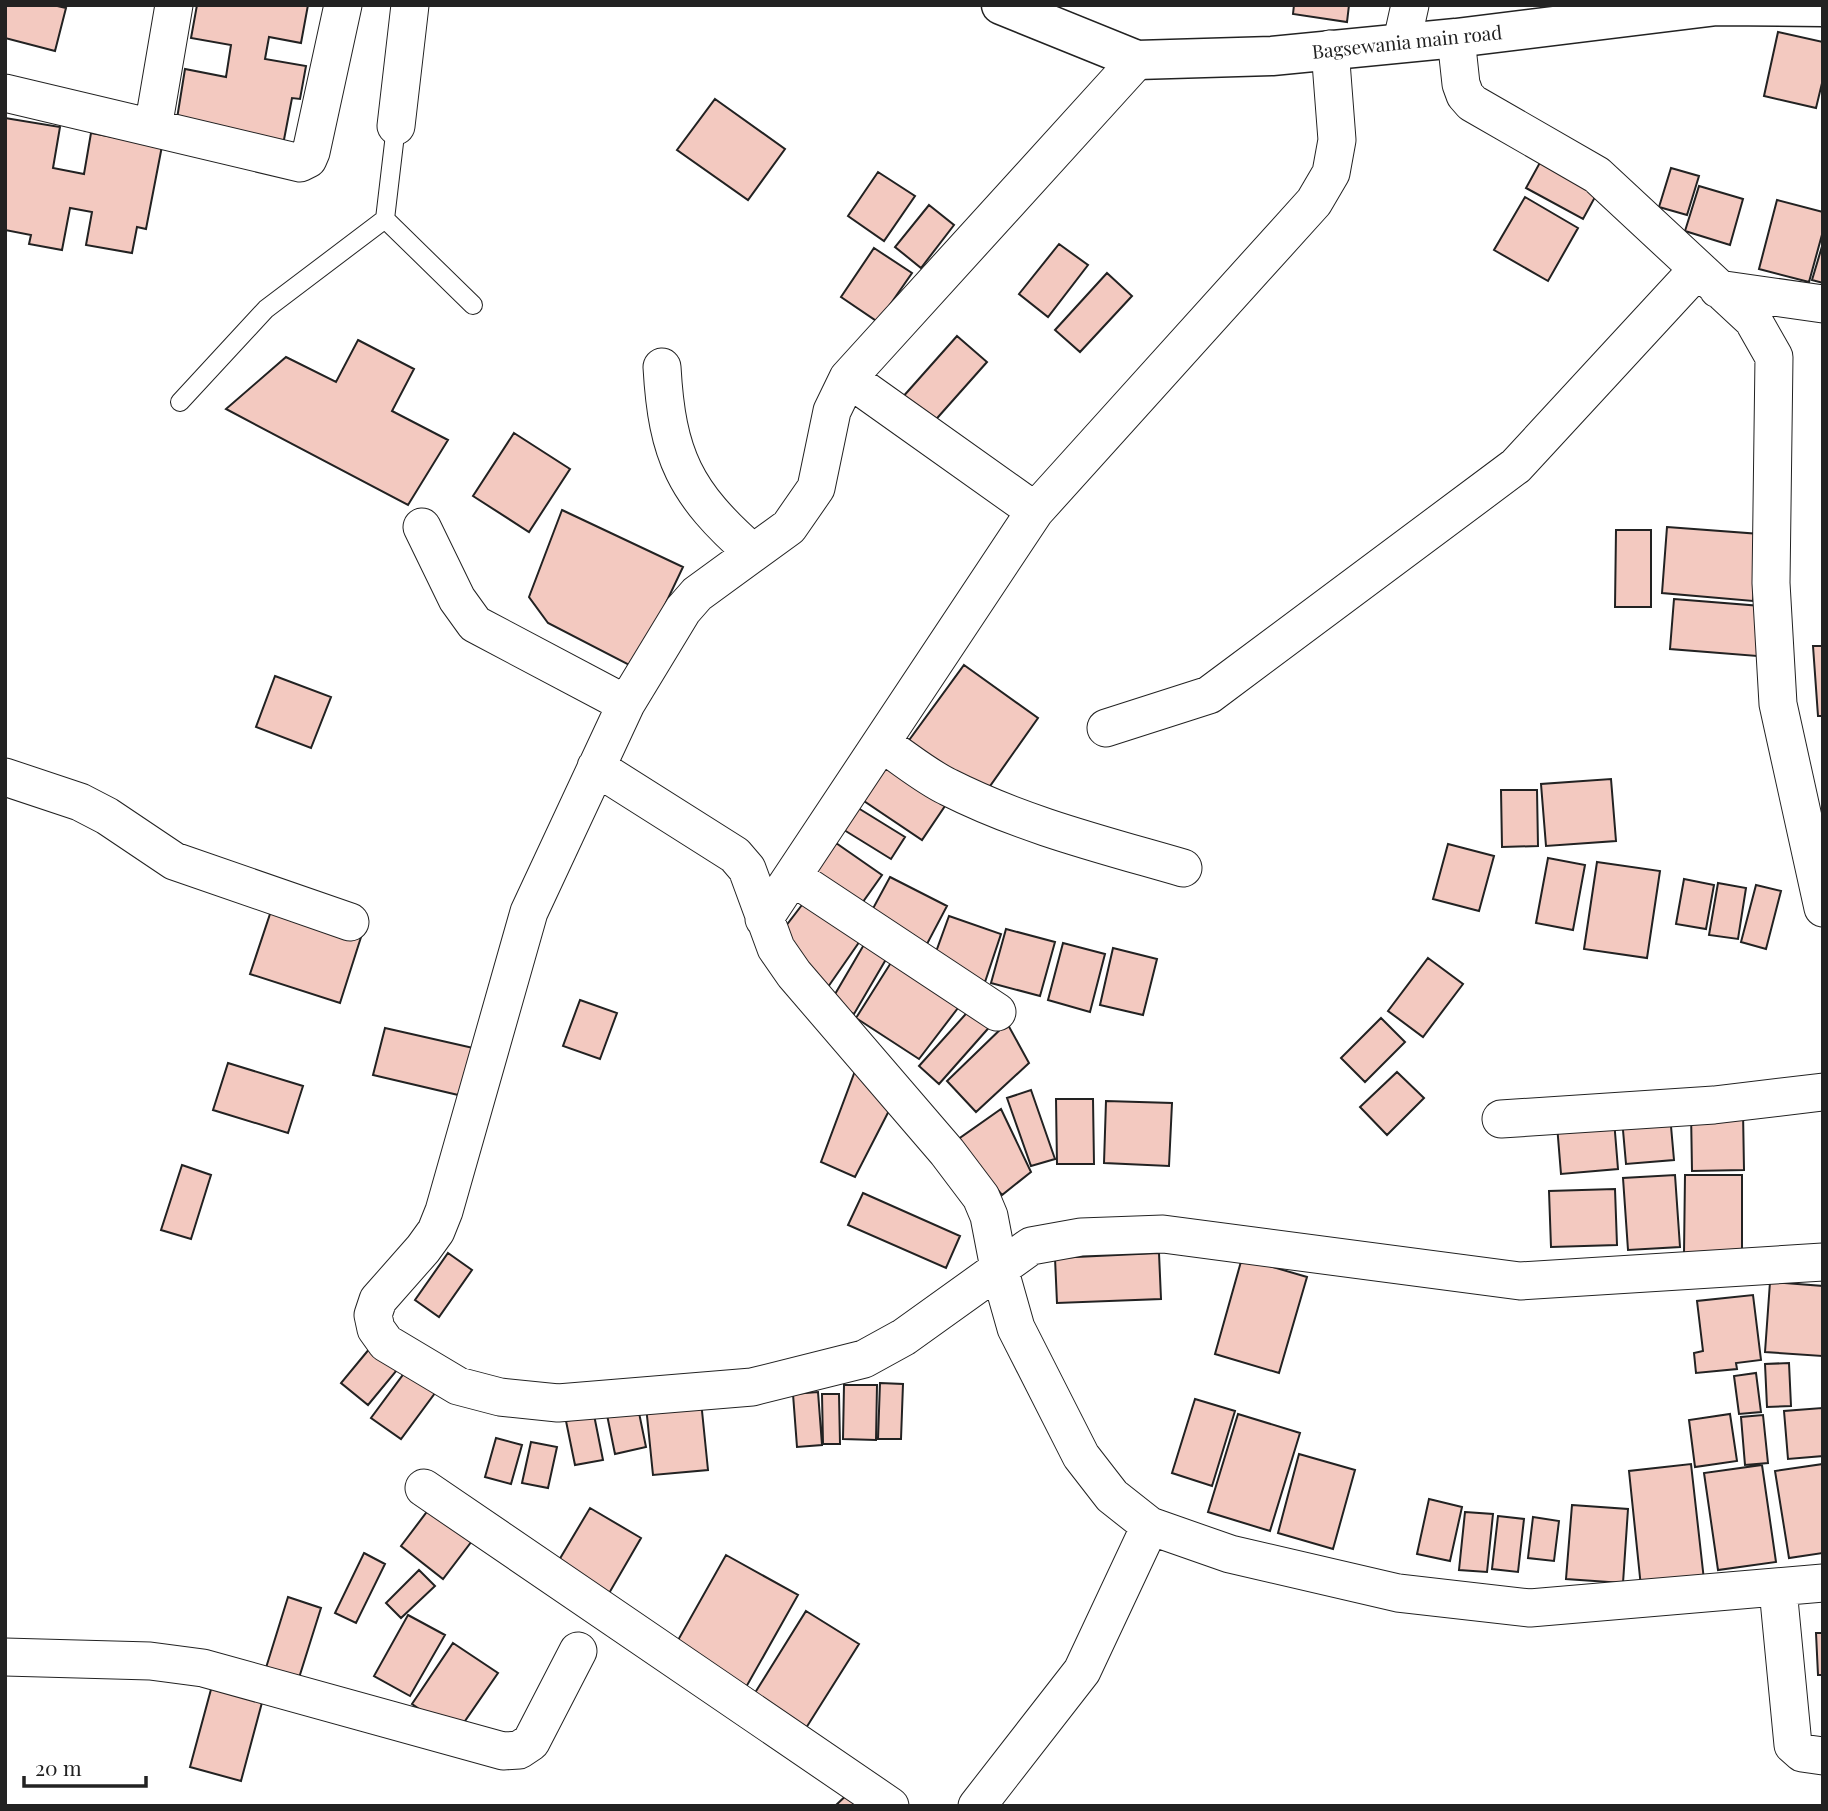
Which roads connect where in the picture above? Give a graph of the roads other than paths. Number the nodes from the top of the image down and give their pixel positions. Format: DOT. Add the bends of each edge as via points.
graph roads {
  1 [pos="174,5"];
  2 [pos="343,5"];
  3 [pos="410,5"];
  4 [pos="1001,5"];
  5 [pos="1823,7"];
  6 [pos="1406,23"];
  7 [pos="1456,38"];
  8 [pos="1330,49"];
  9 [pos="1137,60"];
  10 [pos="5,93"];
  11 [pos="396,126"];
  12 [pos="153,128"];
  13 [pos="385,219"];
  14 [pos="1708,279"];
  15 [pos="1823,304"];
  16 [pos="473,306"];
  17 [pos="662,367"];
  18 [pos="848,378"];
  19 [pos="180,402"];
  20 [pos="1035,511"];
  21 [pos="422,527"];
  22 [pos="752,552"];
  23 [pos="626,704"];
  24 [pos="1106,728"];
  25 [pos="881,743"];
  26 [pos="596,767"];
  27 [pos="5,777"];
  28 [pos="1183,869"];
  29 [pos="793,877"];
  30 [pos="1823,908"];
  31 [pos="764,919"];
  32 [pos="350,922"];
  33 [pos="997,1012"];
  34 [pos="1823,1092"];
  35 [pos="1501,1119"];
  36 [pos="1823,1262"];
  37 [pos="999,1268"];
  38 [pos="424,1488"];
  39 [pos="1150,1526"];
  40 [pos="1823,1583"];
  41 [pos="1778,1589"];
  42 [pos="578,1651"];
  43 [pos="5,1657"];
  44 [pos="1823,1756"];
  45 [pos="890,1806"];
  46 [pos="977,1806"];
  1 -- 12 [label="street"];
  2 -- 12 [label="street" via="308,159 293,162"];
  3 -- 11 [label="street"];
  4 -- 9 [label="main road, Bagsewania main road"];
  5 -- 7 [label="main road, Bagsewania main road" via="1717,6"];
  6 -- 7 [label="main road, Bagsewania main road"];
  6 -- 8 [label="main road, Bagsewania main road"];
  7 -- 14 [label="street" via="1461,84 1472,103 1597,175"];
  8 -- 9 [label="main road, Bagsewania main road" via="1272,56"];
  8 -- 20 [label="street" via="1337,140 1331,173 1314,202"];
  9 -- 18 [label="street"];
  10 -- 12 [label="street"];
  11 -- 13 [label="lane"];
  13 -- 16 [label="lane"];
  13 -- 19 [label="lane" via="266,309"];
  14 -- 15 [label="street"];
  14 -- 24 [label="street" via="1516,466 1209,695"];
  14 -- 30 [label="street" via="1753,320 1774,357 1770,583 1778,704"];
  17 -- 22 [label="street" via="664,407 676,459 713,518"];
  18 -- 20 [label="street"];
  18 -- 22 [label="street" via="832,411 816,488 789,527"];
  20 -- 25 [label="street"];
  21 -- 23 [label="street" via="457,599 475,624"];
  22 -- 23 [label="street" via="683,610"];
  23 -- 26 [label="street"];
  25 -- 28 [label="street" via="945,786 983,804"];
  25 -- 29 [label="street"];
  26 -- 31 [label="street" via="735,855 747,869"];
  26 -- 37 [label="street" via="529,912 436,1231 378,1300 373,1315 386,1343 458,1386 500,1397 598,1402 752,1387 864,1359 904,1337"];
  27 -- 32 [label="street" via="80,802 174,861"];
  29 -- 31 [label="street"];
  29 -- 33 [label="street"];
  31 -- 37 [label="street" via="794,974 981,1197"];
  34 -- 35 [label="street" via="1714,1105"];
  36 -- 37 [label="street" via="1520,1281 1163,1234 1081,1237 1031,1246"];
  37 -- 39 [label="street" via="1016,1328 1081,1456 1112,1496"];
  38 -- 45 [label="street"];
  39 -- 41 [label="street" via="1230,1554 1398,1593 1530,1608"];
  39 -- 46 [label="street" via="1082,1671"];
  40 -- 41 [label="street"];
  41 -- 44 [label="street" via="1793,1745 1802,1753"];
  42 -- 43 [label="street" via="531,1742 519,1750 503,1751 203,1668 150,1661"];
}
